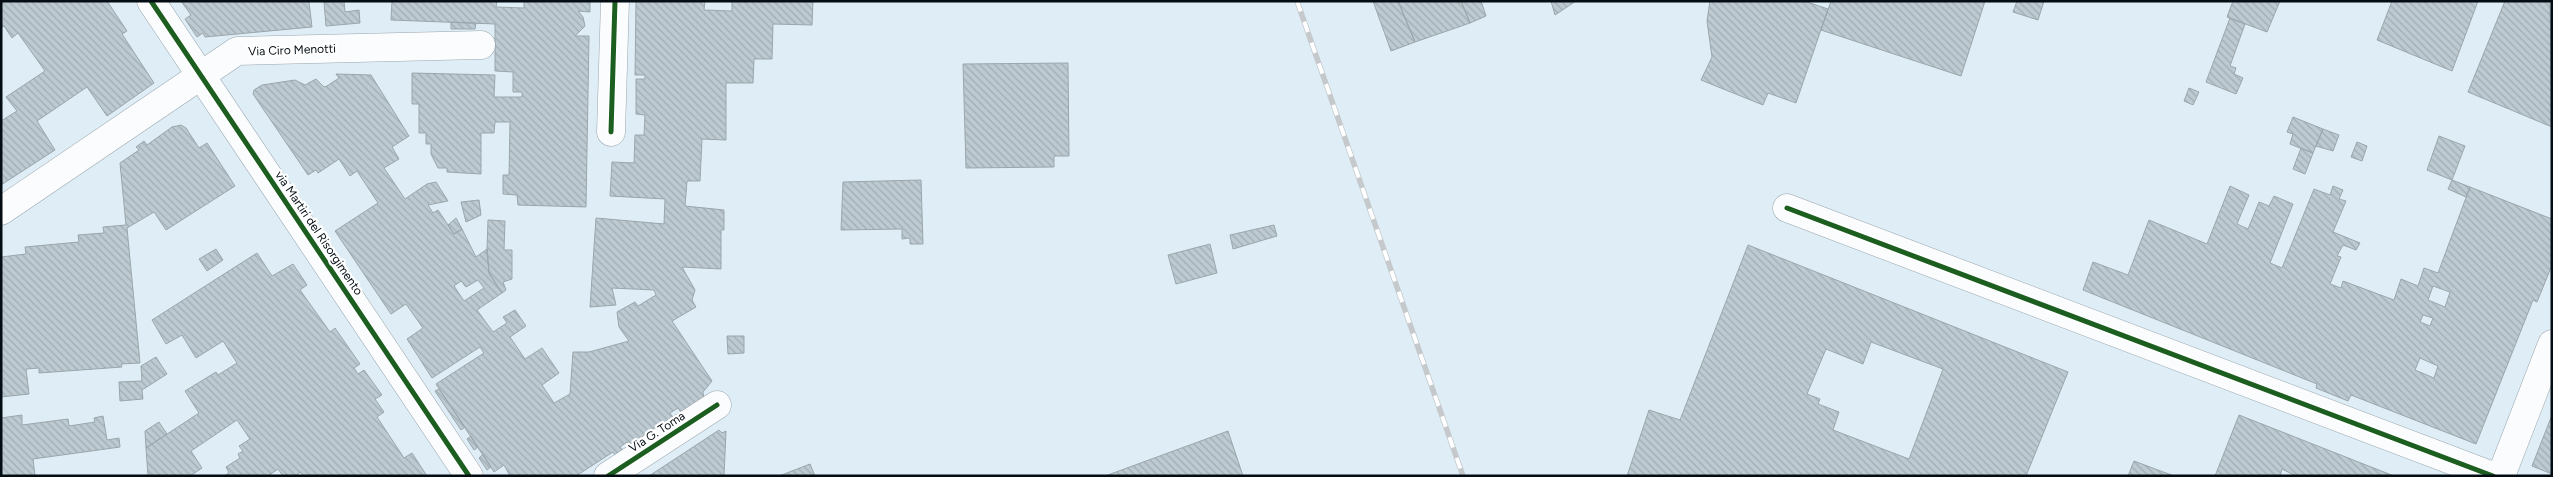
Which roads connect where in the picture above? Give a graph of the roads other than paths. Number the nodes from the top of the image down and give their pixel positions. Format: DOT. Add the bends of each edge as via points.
graph roads {
  1 [pos="151,1"];
  2 [pos="615,1"];
  3 [pos="481,45"];
  4 [pos="202,76"];
  5 [pos="611,132"];
  6 [pos="1787,208"];
  7 [pos="1,211"];
  8 [pos="2552,344"];
  9 [pos="717,404"];
  10 [pos="469,476"];
  11 [pos="608,476"];
  12 [pos="2493,476"];
  13 [pos="2501,476"];
  1 -- 4 [label="street, via Martiri del Risorgimento"];
  2 -- 5 [label="street"];
  3 -- 4 [label="street, Via Ciro Menotti" via="237,52"];
  4 -- 7 [label="street, Via Ciro Menotti"];
  4 -- 10 [label="street, via Martiri del Risorgimento"];
  6 -- 12 [label="street"];
  8 -- 13 [label="street"];
  9 -- 11 [label="street, Via G. Toma"];
}
